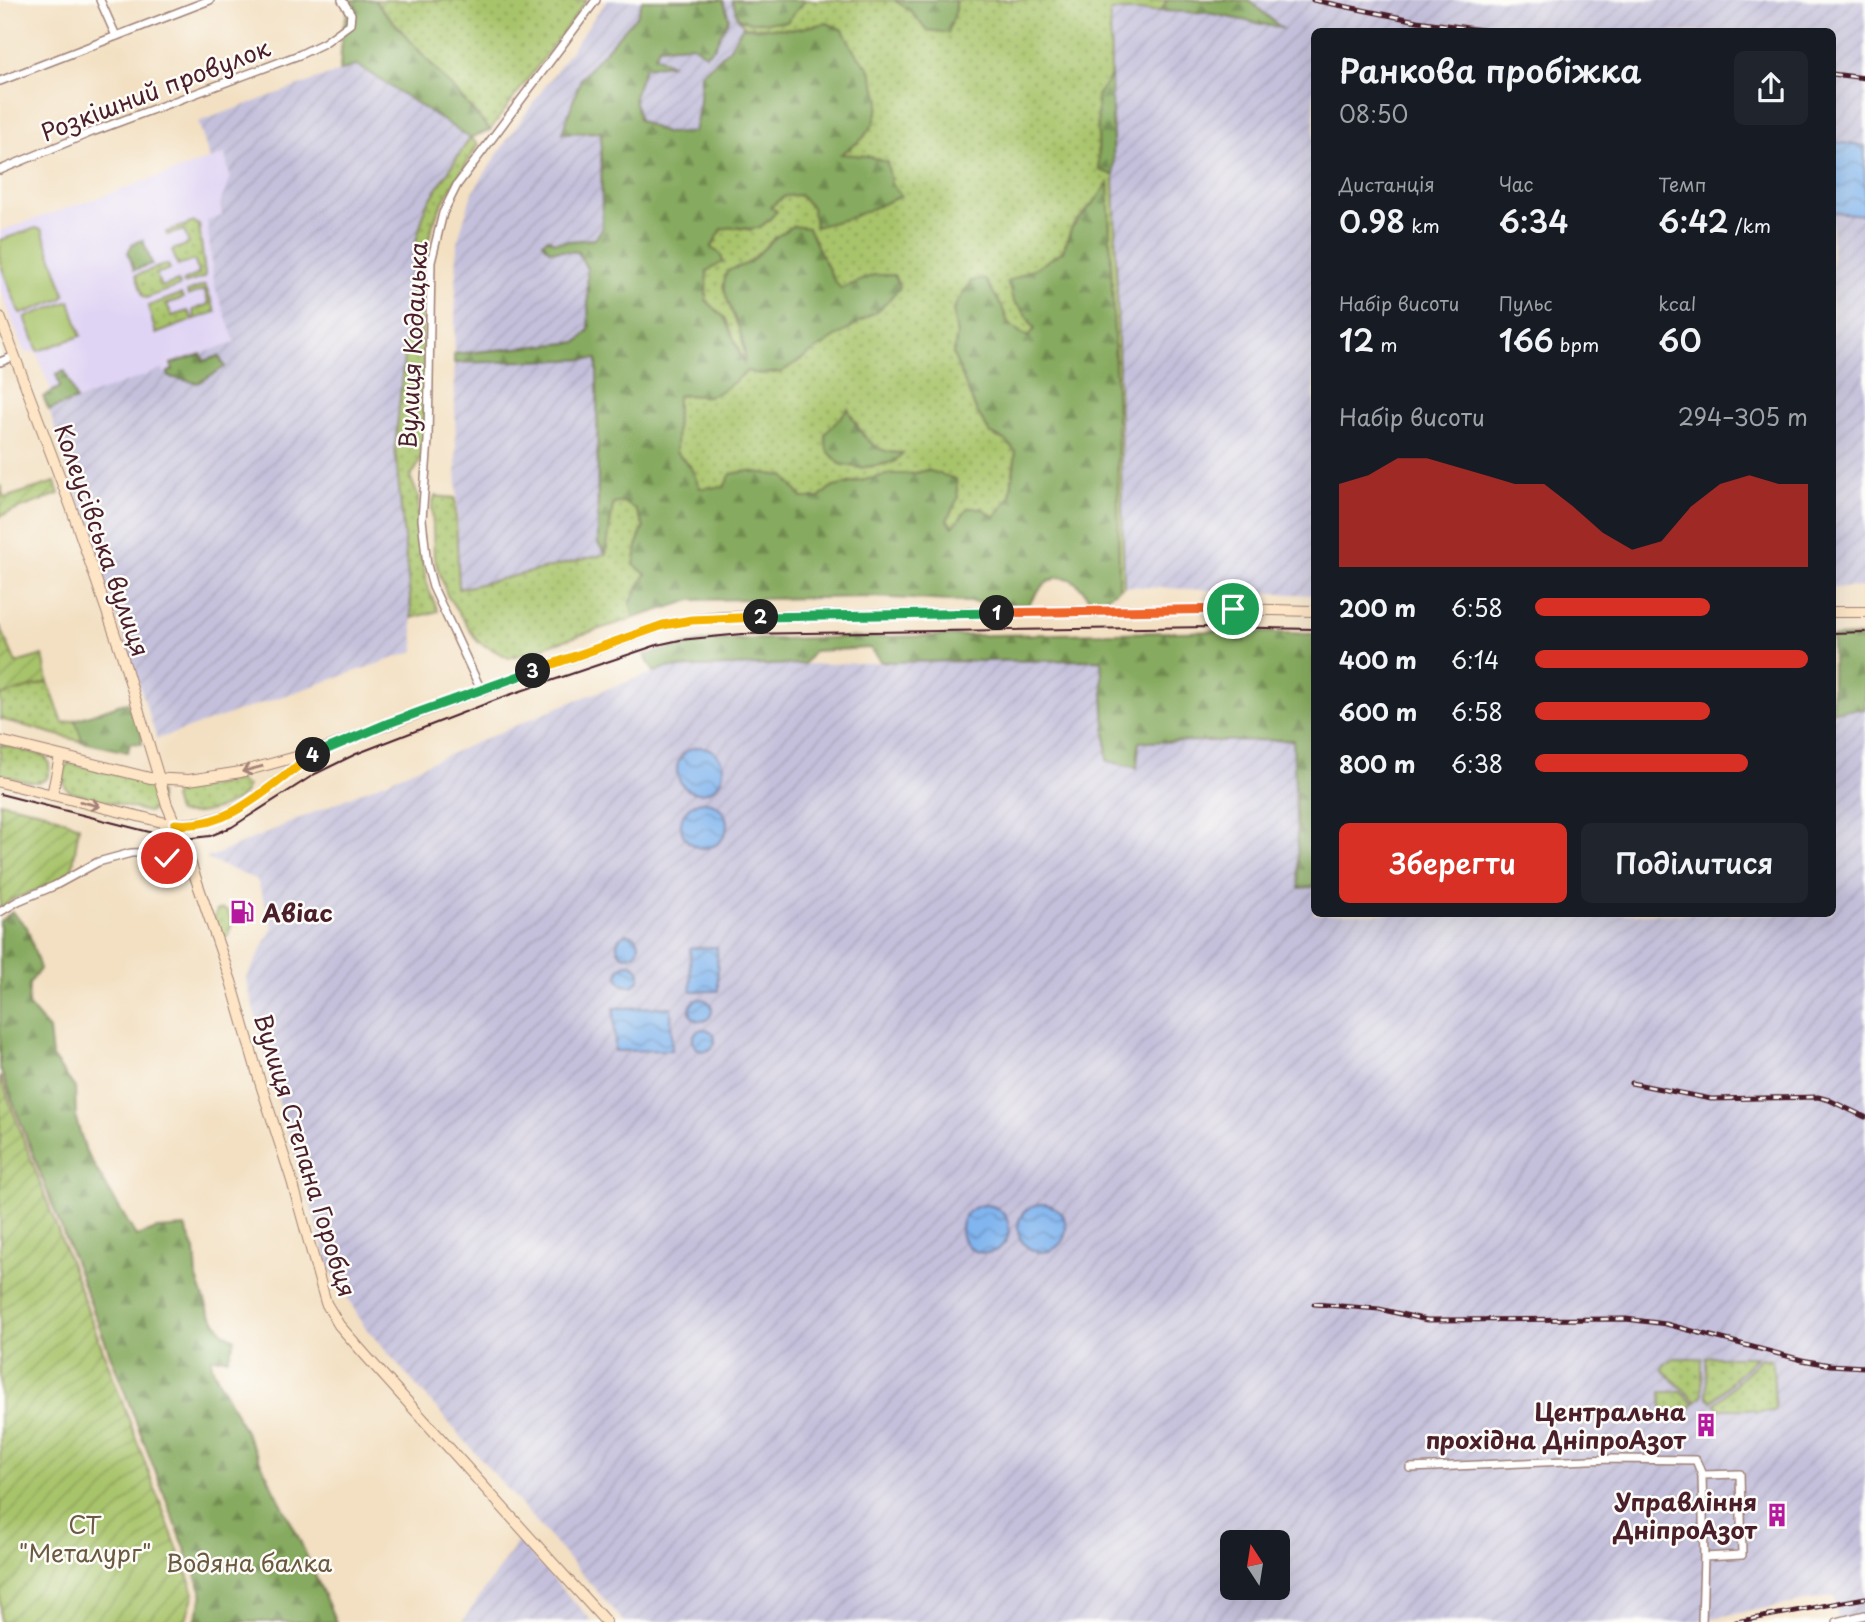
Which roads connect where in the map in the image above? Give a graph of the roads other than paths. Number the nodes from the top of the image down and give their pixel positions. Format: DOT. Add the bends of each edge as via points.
graph roads {
  1 [pos="100,0"];
  2 [pos="210,0"];
  3 [pos="342,0"];
  4 [pos="596,0"];
  5 [pos="116,36"];
  6 [pos="0,81"];
  7 [pos="0,170"];
  8 [pos="0,317"];
  9 [pos="15,356"];
  10 [pos="0,362"];
  11 [pos="1311,611"];
  12 [pos="1836,612"];
  13 [pos="1865,612"];
  14 [pos="481,690"];
  15 [pos="0,741"];
  16 [pos="318,751"];
  17 [pos="60,757"];
  18 [pos="159,779"];
  19 [pos="0,782"];
  20 [pos="52,795"];
  21 [pos="175,824"];
  22 [pos="184,844"];
  23 [pos="162,852"];
  24 [pos="189,858"];
  25 [pos="0,912"];
  26 [pos="1410,1468"];
  27 [pos="1702,1475"];
  28 [pos="1704,1557"];
  29 [pos="1865,1615"];
  30 [pos="606,1622"];
  31 [pos="1702,1622"];
  32 [pos="1837,1622"];
  1 -- 5 [label="street"];
  2 -- 5 [label="street"];
  3 -- 7 [label="street, Розкішний провулок" via="351,14 350,24 324,43"];
  4 -- 14 [label="street, Вулиця Кодацька" via="457,185 443,213 430,262 424,542 433,587"];
  5 -- 6 [label="street"];
  8 -- 9 [label="street, Колеусівська вулиця"];
  9 -- 10 [label="street"];
  9 -- 18 [label="street, Колеусівська вулиця" via="122,655"];
  11 -- 14 [label="street" via="692,620 663,625"];
  12 -- 13 [label="street"];
  14 -- 16 [label="street"];
  15 -- 17 [label="street"];
  16 -- 18 [label="street, one-way" via="241,772 189,780"];
  16 -- 21 [label="street" via="233,813 208,822"];
  17 -- 18 [label="street"];
  17 -- 20 [label="street"];
  18 -- 21 [label="street, Вулиця Степана Горобця"];
  19 -- 20 [label="street"];
  20 -- 21 [label="street, one-way"];
  21 -- 22 [label="street, Вулиця Степана Горобця"];
  22 -- 23 [label="street"];
  22 -- 24 [label="street, Вулиця Степана Горобця"];
  23 -- 24 [label="street" via="172,861"];
  23 -- 25 [label="street" via="131,853 98,862"];
  24 -- 30 [label="street, Вулиця Степана Горобця" via="326,1303 367,1357"];
  26 -- 27 [label="street" via="1696,1460"];
  27 -- 28 [label="street"];
  27 -- 28 [label="street" via="1740,1474 1742,1542 1742,1555"];
  28 -- 31 [label="street"];
  29 -- 32 [label="street"];
}
